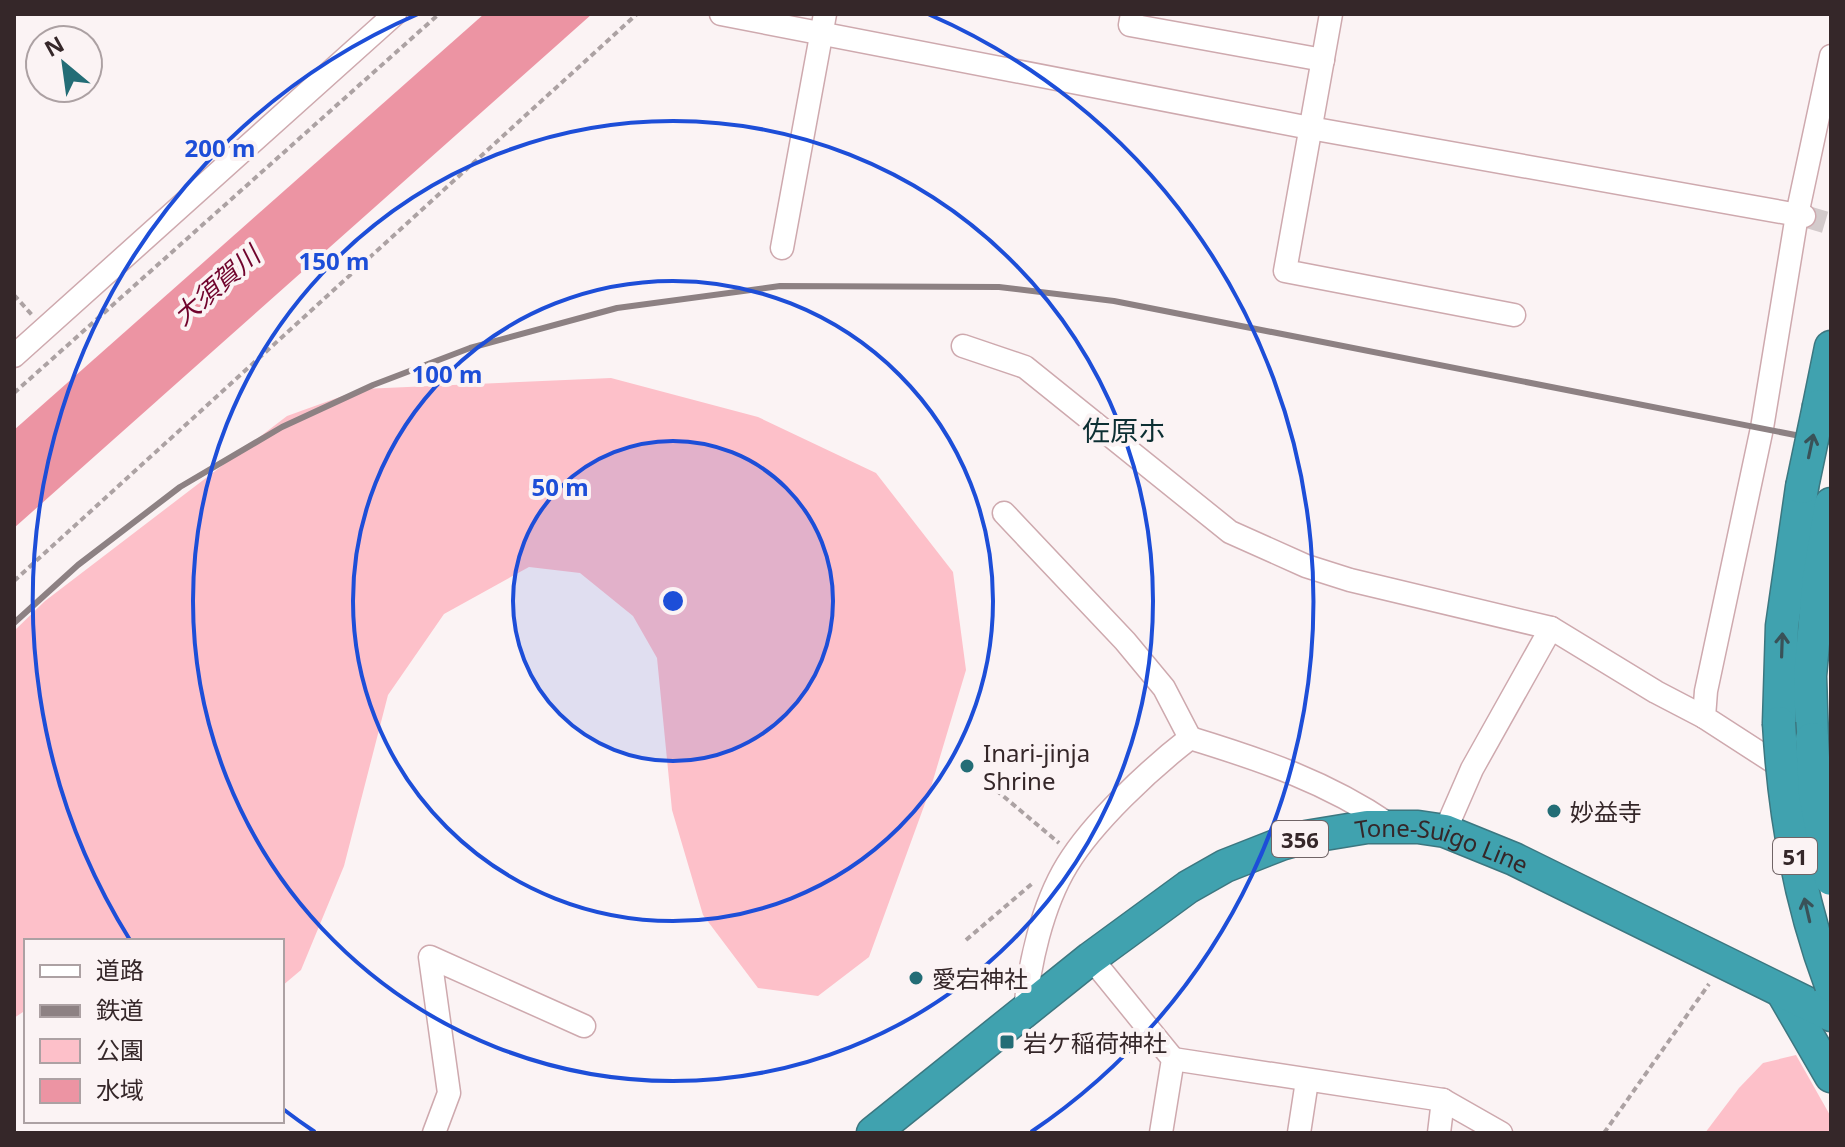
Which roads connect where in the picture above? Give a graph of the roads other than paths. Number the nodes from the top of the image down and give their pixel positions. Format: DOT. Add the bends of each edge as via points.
graph roads {
  1 [pos="395,14"];
  2 [pos="721,14"];
  3 [pos="1132,14"];
  4 [pos="1331,14"];
  5 [pos="823,24"];
  6 [pos="1831,56"];
  7 [pos="1323,60"];
  8 [pos="1310,128"];
  9 [pos="1801,216"];
  10 [pos="782,248"];
  11 [pos="1514,315"];
  12 [pos="963,346"];
  13 [pos="1831,347"];
  14 [pos="14,356"];
  15 [pos="1831,504"];
  16 [pos="1004,513"];
  17 [pos="1551,628"];
  18 [pos="1704,717"];
  19 [pos="1190,738"];
  20 [pos="1831,798"];
  21 [pos="1390,825"];
  22 [pos="1445,831"];
  23 [pos="1831,879"];
  24 [pos="1091,958"];
  25 [pos="1831,985"];
  26 [pos="1783,993"];
  27 [pos="1025,1011"];
  28 [pos="1831,1015"];
  29 [pos="584,1026"];
  30 [pos="1173,1059"];
  31 [pos="1831,1076"];
  32 [pos="1307,1081"];
  33 [pos="1443,1100"];
  34 [pos="434,1133"];
  35 [pos="873,1133"];
  36 [pos="1161,1133"];
  37 [pos="1299,1133"];
  38 [pos="1439,1133"];
  39 [pos="1501,1133"];
  1 -- 14 [label="street"];
  2 -- 5 [label="street"];
  3 -- 7 [label="street" via="1130,25"];
  4 -- 7 [label="street"];
  5 -- 8 [label="street"];
  5 -- 10 [label="street"];
  6 -- 9 [label="street"];
  7 -- 8 [label="street"];
  8 -- 9 [label="street"];
  8 -- 11 [label="street" via="1285,271"];
  9 -- 18 [label="street"];
  12 -- 17 [label="street" via="1025,367 1230,532 1350,580"];
  25 -- 13 [label="highway, 51, one-way, bridge" via="1809,920 1793,846 1779,723 1782,626 1802,487"];
  15 -- 23 [label="highway, 51, bridge" via="1810,676 1815,794"];
  16 -- 19 [label="street" via="1164,688"];
  17 -- 18 [label="street"];
  17 -- 22 [label="street" via="1472,769"];
  18 -- 20 [label="street"];
  19 -- 21 [label="street" via="1261,759 1354,801"];
  19 -- 27 [label="street" via="1160,761 1069,862 1028,973"];
  21 -- 22 [label="highway, Tone-Suigo Line / 356"];
  21 -- 24 [label="highway, Tone-Suigo Line / 356" via="1306,837 1225,866"];
  22 -- 26 [label="highway, Tone-Suigo Line / 356" via="1514,859"];
  24 -- 27 [label="highway, Tone-Suigo Line / 356"];
  24 -- 30 [label="street"];
  26 -- 28 [label="highway, Tone-Suigo Line / 356"];
  26 -- 31 [label="highway"];
  27 -- 35 [label="highway, Tone-Suigo Line / 356"];
  29 -- 34 [label="street" via="430,957 449,1093"];
  30 -- 32 [label="street"];
  30 -- 36 [label="street"];
  32 -- 33 [label="street"];
  32 -- 37 [label="street"];
  33 -- 38 [label="street"];
  33 -- 39 [label="street"];
}
